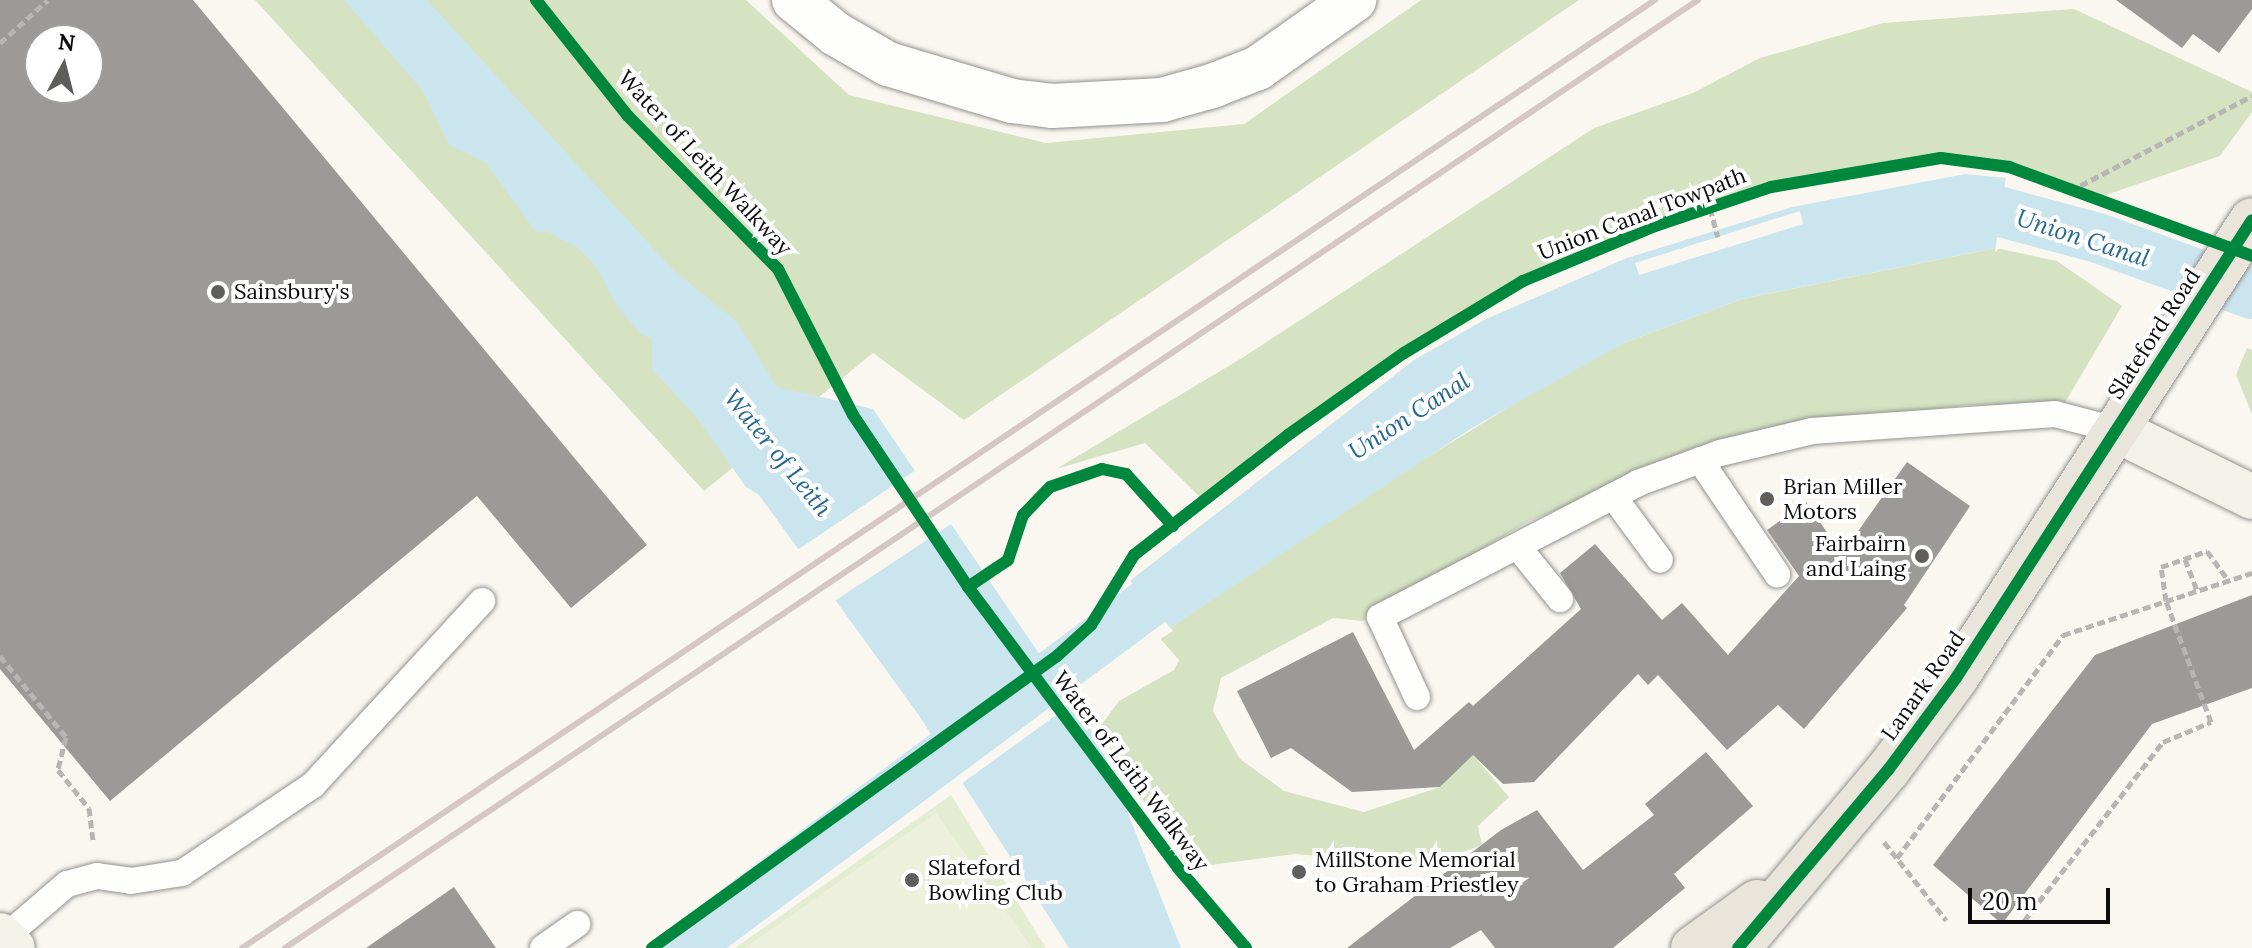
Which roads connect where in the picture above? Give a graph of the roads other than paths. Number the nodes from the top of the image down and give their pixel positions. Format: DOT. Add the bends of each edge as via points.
graph roads {
  1 [pos="794,0"];
  2 [pos="1354,0"];
  3 [pos="2252,220"];
  4 [pos="2116,430"];
  5 [pos="1700,460"];
  6 [pos="1613,496"];
  7 [pos="2252,497"];
  8 [pos="1518,547"];
  9 [pos="1660,560"];
  10 [pos="1777,574"];
  11 [pos="1560,599"];
  12 [pos="482,601"];
  13 [pos="1417,697"];
  14 [pos="1816,856"];
  15 [pos="577,924"];
  16 [pos="5,940"];
  17 [pos="543,948"];
  18 [pos="1693,948"];
  19 [pos="1738,948"];
  1 -- 2 [label="street" via="888,64 959,88 1052,106 1162,100 1212,86 1258,68"];
  3 -- 4 [label="main road, Slateford Road"];
  4 -- 5 [label="lane" via="2055,414 1990,415 1812,431"];
  4 -- 7 [label="street"];
  4 -- 14 [label="main road, Lanark Road" via="1956,678"];
  5 -- 6 [label="lane"];
  5 -- 10 [label="lane"];
  6 -- 8 [label="lane"];
  6 -- 9 [label="lane"];
  8 -- 11 [label="lane"];
  8 -- 13 [label="lane" via="1380,617"];
  12 -- 16 [label="lane" via="313,785 182,873 131,881 97,876 67,884"];
  14 -- 18 [label="main road, Lanark Road"];
  14 -- 19 [label="main road, Lanark Road"];
  15 -- 17 [label="lane"];
}
